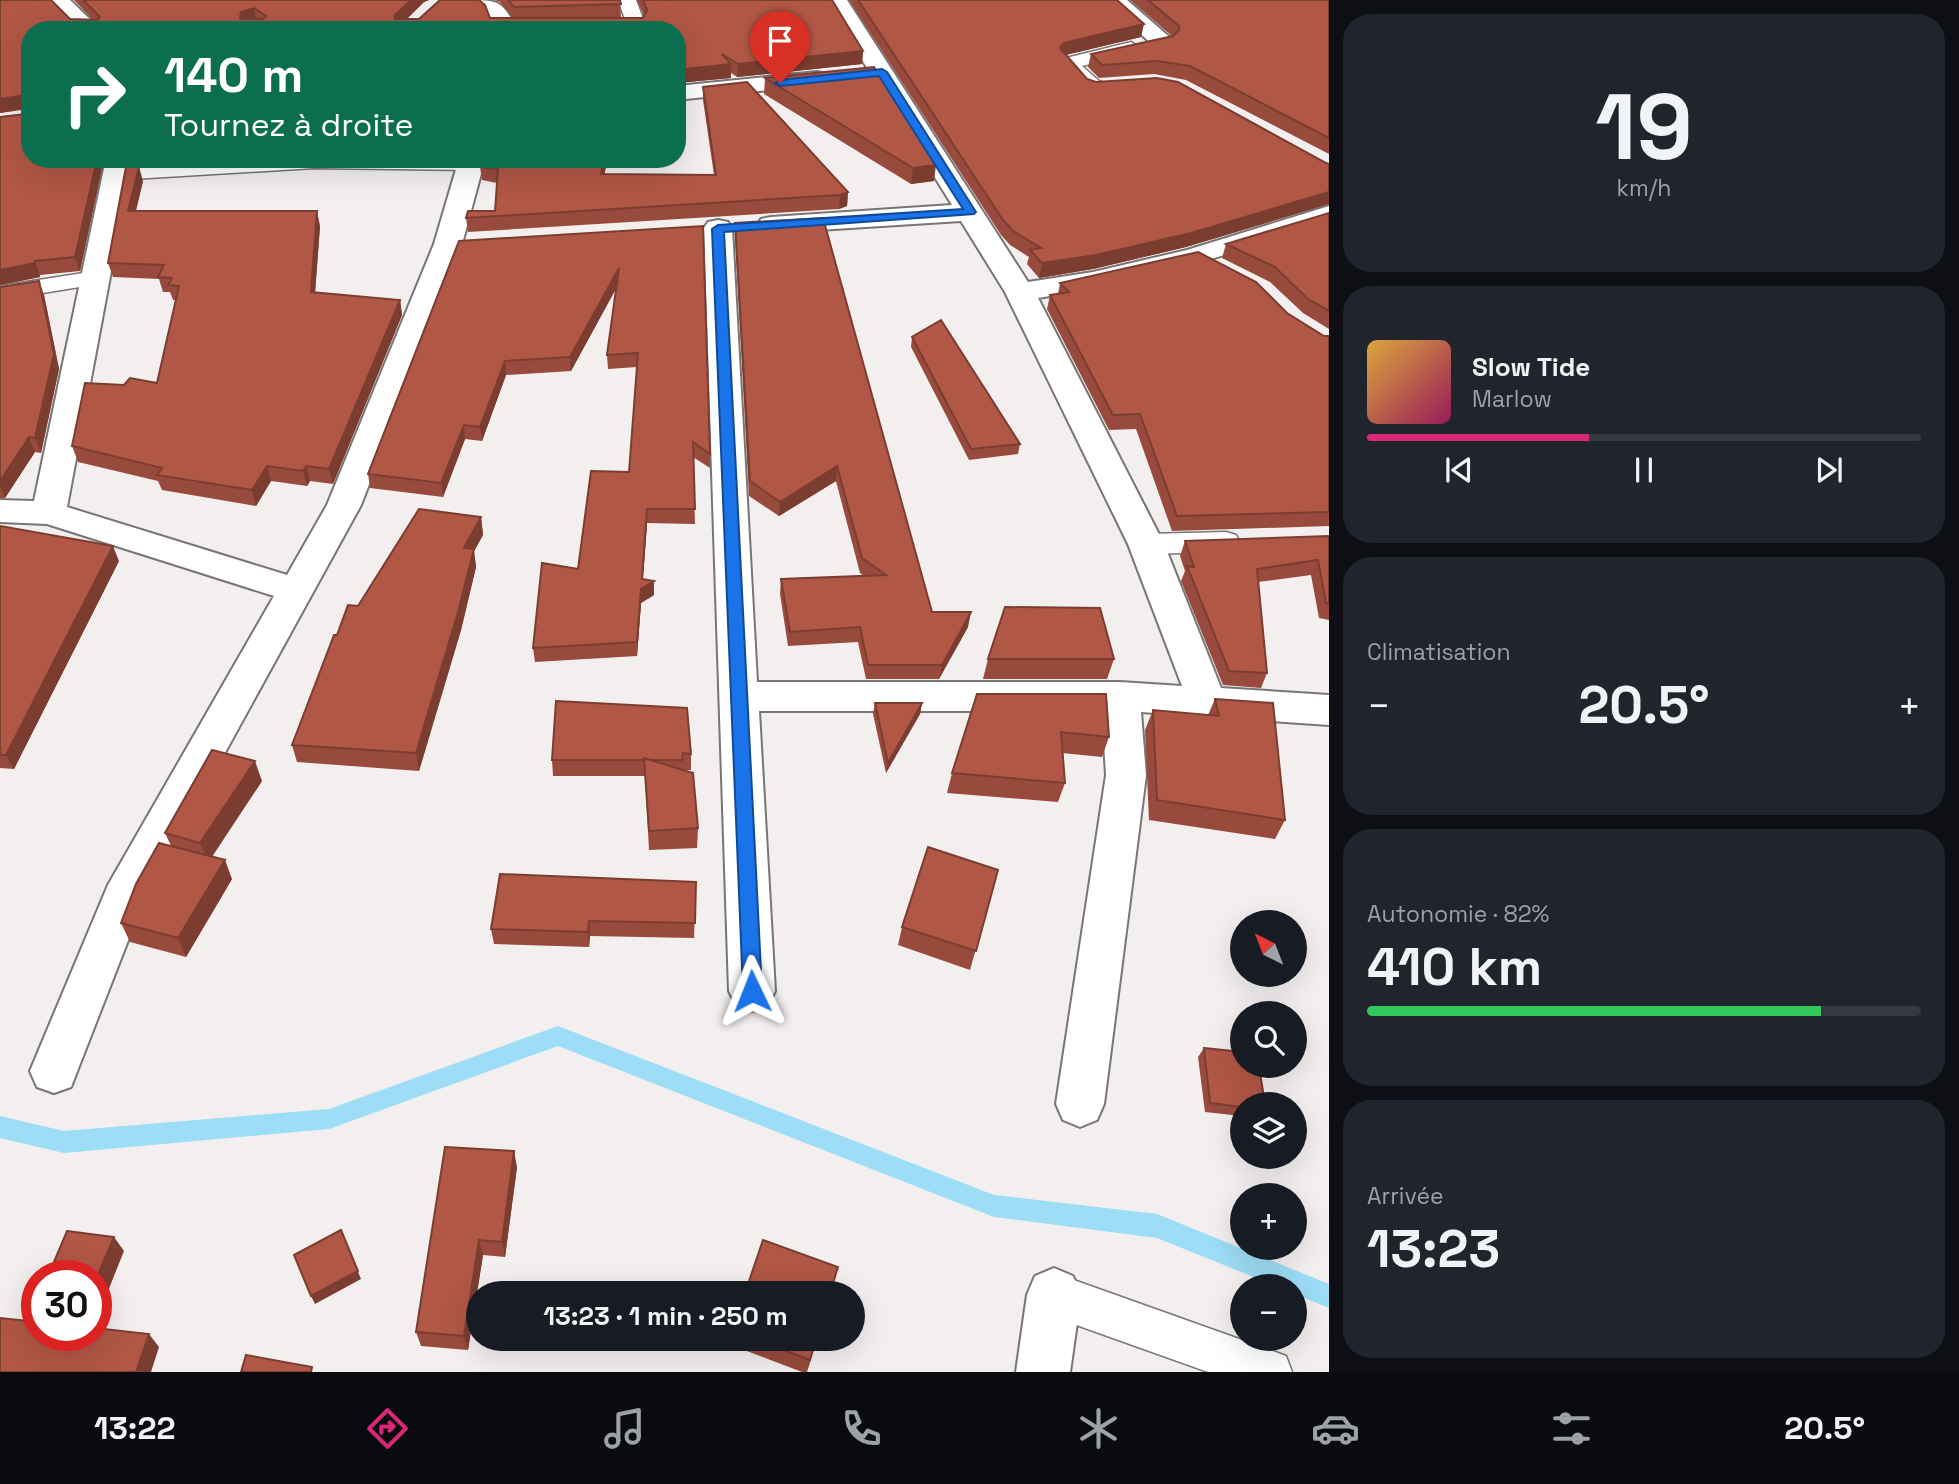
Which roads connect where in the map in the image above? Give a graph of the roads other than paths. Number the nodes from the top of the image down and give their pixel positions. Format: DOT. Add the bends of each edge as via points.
graph roads {
  1 [pos="57,0"];
  2 [pos="480,0"];
  3 [pos="627,0"];
  4 [pos="836,0"];
  5 [pos="1114,0"];
  6 [pos="80,21"];
  7 [pos="504,21"];
  8 [pos="635,21"];
  9 [pos="1162,41"];
  10 [pos="859,75"];
  11 [pos="1118,86"];
  12 [pos="686,92"];
  13 [pos="117,168"];
  14 [pos="470,168"];
  15 [pos="970,212"];
  16 [pos="1329,214"];
  17 [pos="1196,256"];
  18 [pos="1228,273"];
  19 [pos="96,278"];
  20 [pos="1020,292"];
  21 [pos="0,293"];
  22 [pos="0,511"];
  23 [pos="49,513"];
  24 [pos="1251,541"];
  25 [pos="1146,544"];
  26 [pos="295,590"];
  27 [pos="1120,696"];
  28 [pos="740,697"];
  29 [pos="1207,701"];
  30 [pos="1329,710"];
  31 [pos="752,991"];
  32 [pos="54,1071"];
  33 [pos="1080,1104"];
  34 [pos="1054,1295"];
  35 [pos="1043,1372"];
  36 [pos="1270,1372"];
  1 -- 6 [label="street"];
  2 -- 7 [label="street"];
  3 -- 8 [label="lane"];
  4 -- 10 [label="street"];
  5 -- 9 [label="street"];
  9 -- 11 [label="lane" via="1069,63 1093,87"];
  10 -- 12 [label="street"];
  10 -- 15 [label="street"];
  13 -- 19 [label="street"];
  14 -- 26 [label="street" via="461,244 344,505"];
  15 -- 20 [label="street"];
  15 -- 28 [label="street" via="704,229"];
  16 -- 17 [label="street"];
  17 -- 18 [label="lane"];
  17 -- 20 [label="street" via="1094,281"];
  19 -- 21 [label="lane"];
  19 -- 23 [label="street"];
  20 -- 25 [label="street"];
  22 -- 23 [label="street"];
  23 -- 26 [label="street"];
  24 -- 25 [label="lane"];
  25 -- 29 [label="street"];
  26 -- 32 [label="street" via="122,898"];
  27 -- 28 [label="street"];
  27 -- 29 [label="street"];
  27 -- 33 [label="street" via="1126,775"];
  28 -- 31 [label="street"];
  29 -- 30 [label="street"];
  34 -- 35 [label="street"];
  34 -- 36 [label="lane"];
}
